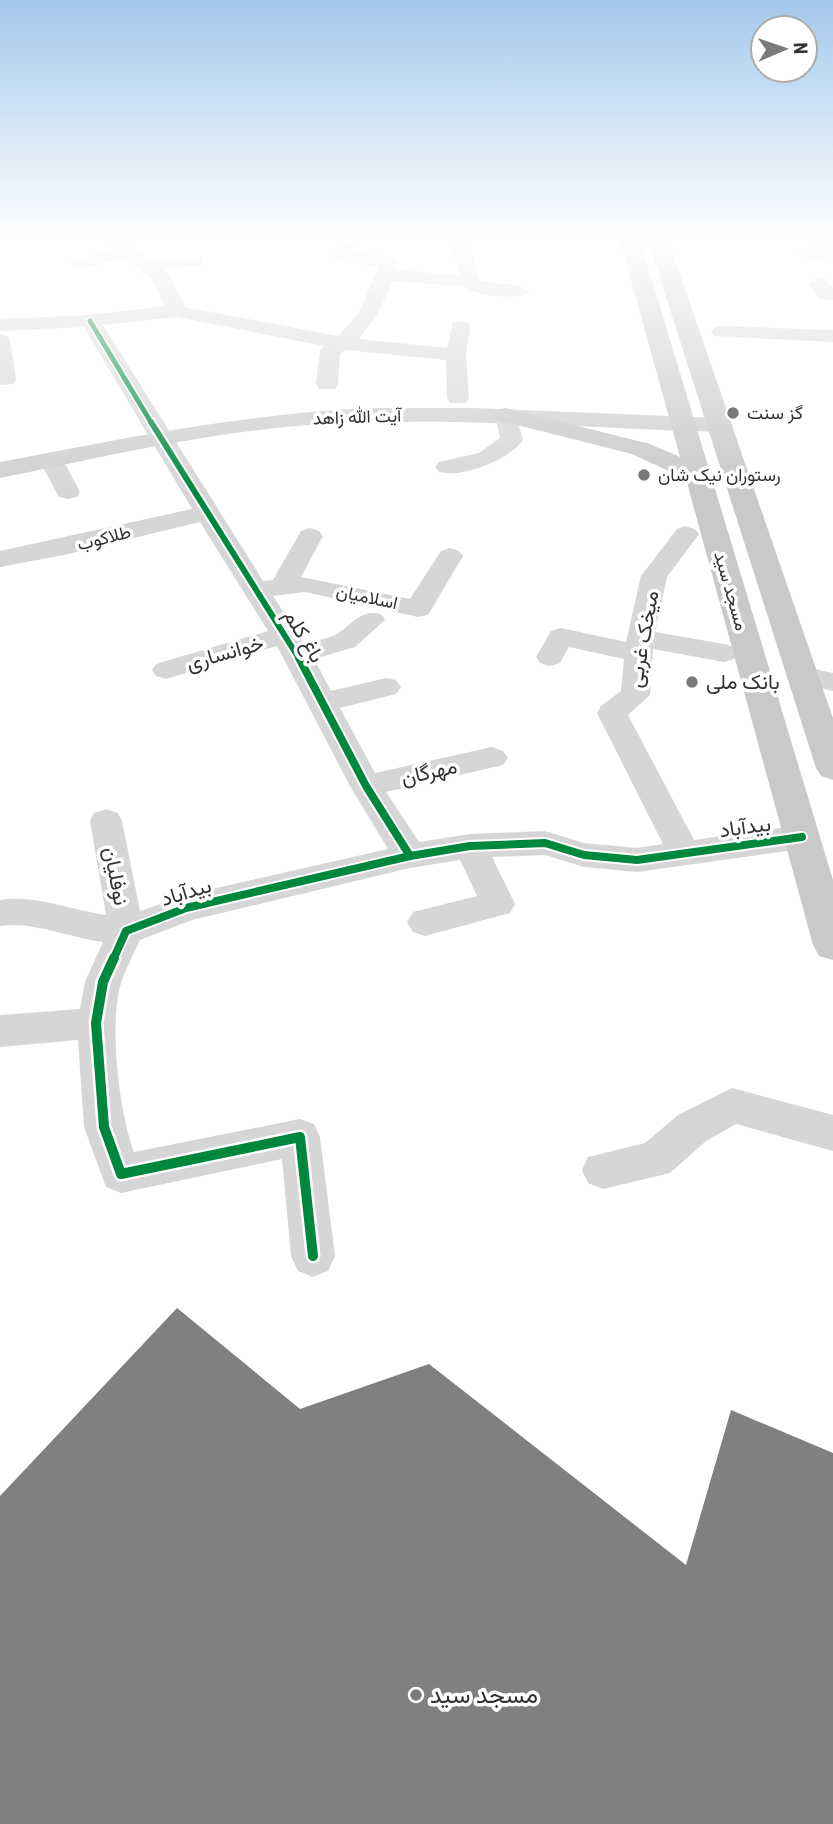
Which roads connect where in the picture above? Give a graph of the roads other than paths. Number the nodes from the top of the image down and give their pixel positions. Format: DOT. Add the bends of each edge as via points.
graph roads {
  1 [pos="36,322"];
  2 [pos="103,322"];
  3 [pos="224,322"];
  4 [pos="360,322"];
  5 [pos="653,322"];
  6 [pos="685,322"];
  7 [pos="0,325"];
  8 [pos="460,326"];
  9 [pos="721,332"];
  10 [pos="833,336"];
  11 [pos="345,344"];
  12 [pos="1,347"];
  13 [pos="456,355"];
  14 [pos="0,380"];
  15 [pos="327,384"];
  16 [pos="458,398"];
  17 [pos="506,415"];
  18 [pos="680,416"];
  19 [pos="716,417"];
  20 [pos="156,431"];
  21 [pos="0,452"];
  22 [pos="51,460"];
  23 [pos="447,467"];
  24 [pos="0,470"];
  25 [pos="698,475"];
  26 [pos="68,492"];
  27 [pos="207,513"];
  28 [pos="687,534"];
  29 [pos="310,536"];
  30 [pos="450,556"];
  31 [pos="0,559"];
  32 [pos="269,588"];
  33 [pos="372,620"];
  34 [pos="290,645"];
  35 [pos="640,645"];
  36 [pos="724,653"];
  37 [pos="550,657"];
  38 [pos="166,670"];
  39 [pos="805,676"];
  40 [pos="833,682"];
  41 [pos="386,687"];
  42 [pos="322,703"];
  43 [pos="492,758"];
  44 [pos="833,768"];
  45 [pos="366,786"];
  46 [pos="106,821"];
  47 [pos="802,837"];
  48 [pos="470,846"];
  49 [pos="685,854"];
  50 [pos="410,856"];
  51 [pos="0,913"];
  52 [pos="425,922"];
  53 [pos="126,931"];
  54 [pos="833,945"];
  55 [pos="96,1023"];
  56 [pos="0,1031"];
  57 [pos="833,1133"];
  58 [pos="603,1170"];
  59 [pos="313,1256"];
  1 -- 7 [label="street"];
  2 -- 20 [label="street, باغ کلم"];
  3 -- 11 [label="street"];
  4 -- 11 [label="street"];
  5 -- 18 [label="main road, مسجد سید"];
  6 -- 19 [label="main road, مسجد سید"];
  8 -- 13 [label="street"];
  9 -- 10 [label="street"];
  11 -- 13 [label="street"];
  11 -- 15 [label="street" via="330,351"];
  12 -- 14 [label="street" via="5,379"];
  13 -- 16 [label="street"];
  16 -- 18 [label="main road, آیت الله زاهد"];
  16 -- 20 [label="main road, آیت الله زاهد" via="362,395 299,400"];
  17 -- 18 [label="main road, آیت الله زاهد"];
  17 -- 20 [label="main road, آیت الله زاهد" via="325,417"];
  17 -- 23 [label="street" via="512,440 487,458"];
  17 -- 25 [label="main road" via="641,449"];
  18 -- 19 [label="main road, آیت الله زاهد"];
  18 -- 25 [label="main road, مسجد سید"];
  19 -- 39 [label="main road, مسجد سید"];
  20 -- 21 [label="main road, آیت الله زاهد"];
  20 -- 22 [label="main road, آیت الله زاهد"];
  20 -- 27 [label="street, باغ کلم"];
  22 -- 24 [label="main road, آیت الله زاهد"];
  22 -- 26 [label="street"];
  25 -- 47 [label="main road, مسجد سید"];
  27 -- 31 [label="street, طلاکوب"];
  27 -- 32 [label="street, باغ کلم"];
  28 -- 35 [label="street, میخک غربی" via="654,576"];
  29 -- 32 [label="street"];
  30 -- 32 [label="street, اسلامیان" via="418,609 305,584"];
  32 -- 34 [label="street, باغ کلم"];
  33 -- 34 [label="street, خوانساری" via="345,641"];
  34 -- 38 [label="street, خوانساری"];
  34 -- 42 [label="street, باغ کلم"];
  35 -- 36 [label="street"];
  35 -- 37 [label="street" via="561,637"];
  35 -- 49 [label="street, میخک غربی" via="635,695 612,713"];
  39 -- 40 [label="street"];
  39 -- 44 [label="main road, مسجد سید"];
  41 -- 42 [label="street"];
  42 -- 45 [label="street, باغ کلم"];
  43 -- 45 [label="street, مهرگان"];
  45 -- 50 [label="street, باغ کلم"];
  46 -- 53 [label="street, نوفلیان"];
  47 -- 49 [label="street, بیدآباد"];
  47 -- 54 [label="main road, مسجد سید"];
  48 -- 49 [label="street, بیدآباد" via="545,843 584,855 637,860"];
  48 -- 50 [label="street, بیدآباد"];
  48 -- 52 [label="street" via="498,904"];
  50 -- 53 [label="street, بیدآباد" via="186,908"];
  51 -- 53 [label="street" via="18,910"];
  53 -- 55 [label="street" via="103,982"];
  55 -- 56 [label="street"];
  55 -- 59 [label="street" via="104,1127 121,1174 300,1137"];
  57 -- 58 [label="street" via="732,1105 692,1128 655,1160"];
}
